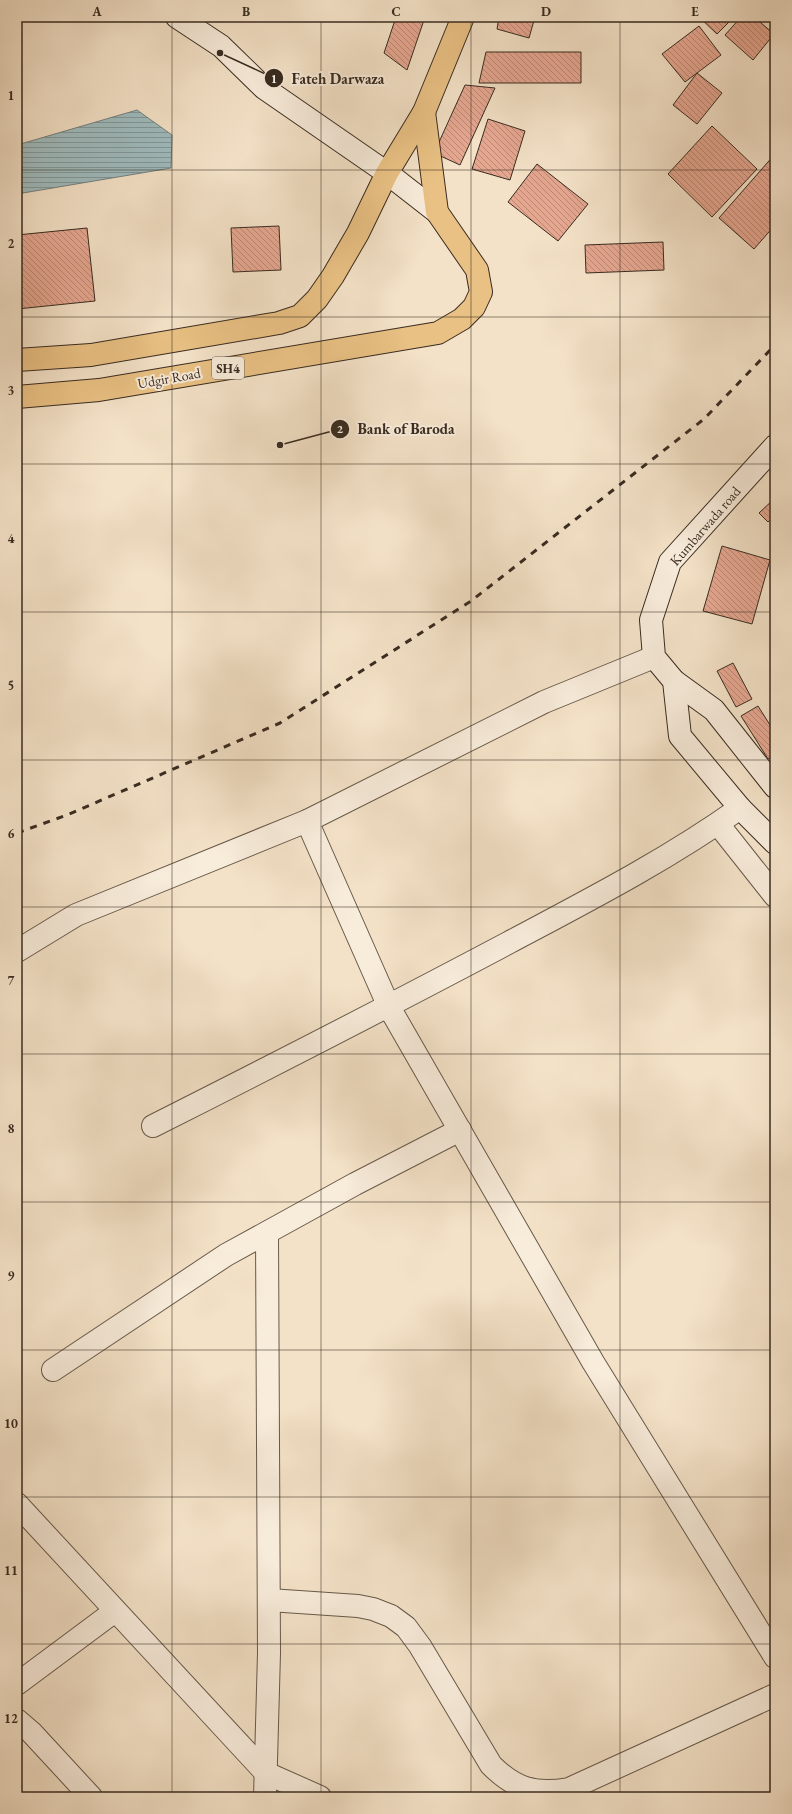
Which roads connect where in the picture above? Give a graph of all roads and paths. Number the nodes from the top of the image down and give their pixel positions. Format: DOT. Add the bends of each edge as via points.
graph roads {
  1 [pos="177,17"];
  2 [pos="463,17"];
  3 [pos="424,112"];
  4 [pos="387,173"];
  5 [pos="437,212"];
  6 [pos="17,360"];
  7 [pos="17,398"];
  8 [pos="775,446"];
  9 [pos="654,657"];
  10 [pos="674,681"];
  11 [pos="775,787"];
  12 [pos="740,808"];
  13 [pos="307,821"];
  14 [pos="718,824"];
  15 [pos="775,842"];
  16 [pos="775,896"];
  17 [pos="17,951"];
  18 [pos="389,1006"];
  19 [pos="153,1126"];
  20 [pos="460,1130"];
  21 [pos="268,1233"];
  22 [pos="53,1370"];
  23 [pos="17,1504"];
  24 [pos="269,1600"];
  25 [pos="115,1611"];
  26 [pos="775,1657"];
  27 [pos="17,1684"];
  28 [pos="775,1695"];
  29 [pos="17,1720"];
  30 [pos="266,1773"];
  31 [pos="91,1797"];
  32 [pos="265,1797"];
  33 [pos="320,1797"];
  1 -- 4 [label="street" via="221,46 264,88"];
  2 -- 3 [label="highway"];
  3 -- 4 [label="highway"];
  3 -- 5 [label="highway"];
  4 -- 5 [label="street"];
  4 -- 6 [label="highway" via="358,233 317,299 300,316 279,323 91,355"];
  5 -- 7 [label="highway, Udgir Road / SH4" via="477,270 481,292 474,307 462,319 438,332 99,390"];
  8 -- 9 [label="street, Kumbarwada road" via="670,562 651,620"];
  9 -- 10 [label="street"];
  9 -- 13 [label="street" via="544,702"];
  10 -- 11 [label="street" via="714,710"];
  10 -- 12 [label="street" via="680,736"];
  12 -- 14 [label="street"];
  12 -- 15 [label="street"];
  13 -- 17 [label="street" via="76,915"];
  13 -- 18 [label="street"];
  14 -- 16 [label="street"];
  14 -- 18 [label="street" via="611,888"];
  18 -- 19 [label="street"];
  18 -- 20 [label="street"];
  20 -- 21 [label="street" via="355,1184"];
  20 -- 26 [label="street" via="593,1362"];
  21 -- 22 [label="street" via="226,1255"];
  21 -- 24 [label="street"];
  23 -- 25 [label="street"];
  24 -- 28 [label="street" via="358,1606 391,1616 406,1628 420,1646 491,1765 516,1785 537,1792 569,1789"];
  24 -- 30 [label="street"];
  25 -- 27 [label="street"];
  25 -- 30 [label="street"];
  29 -- 31 [label="street"];
  30 -- 32 [label="street"];
  30 -- 33 [label="street"];
}
